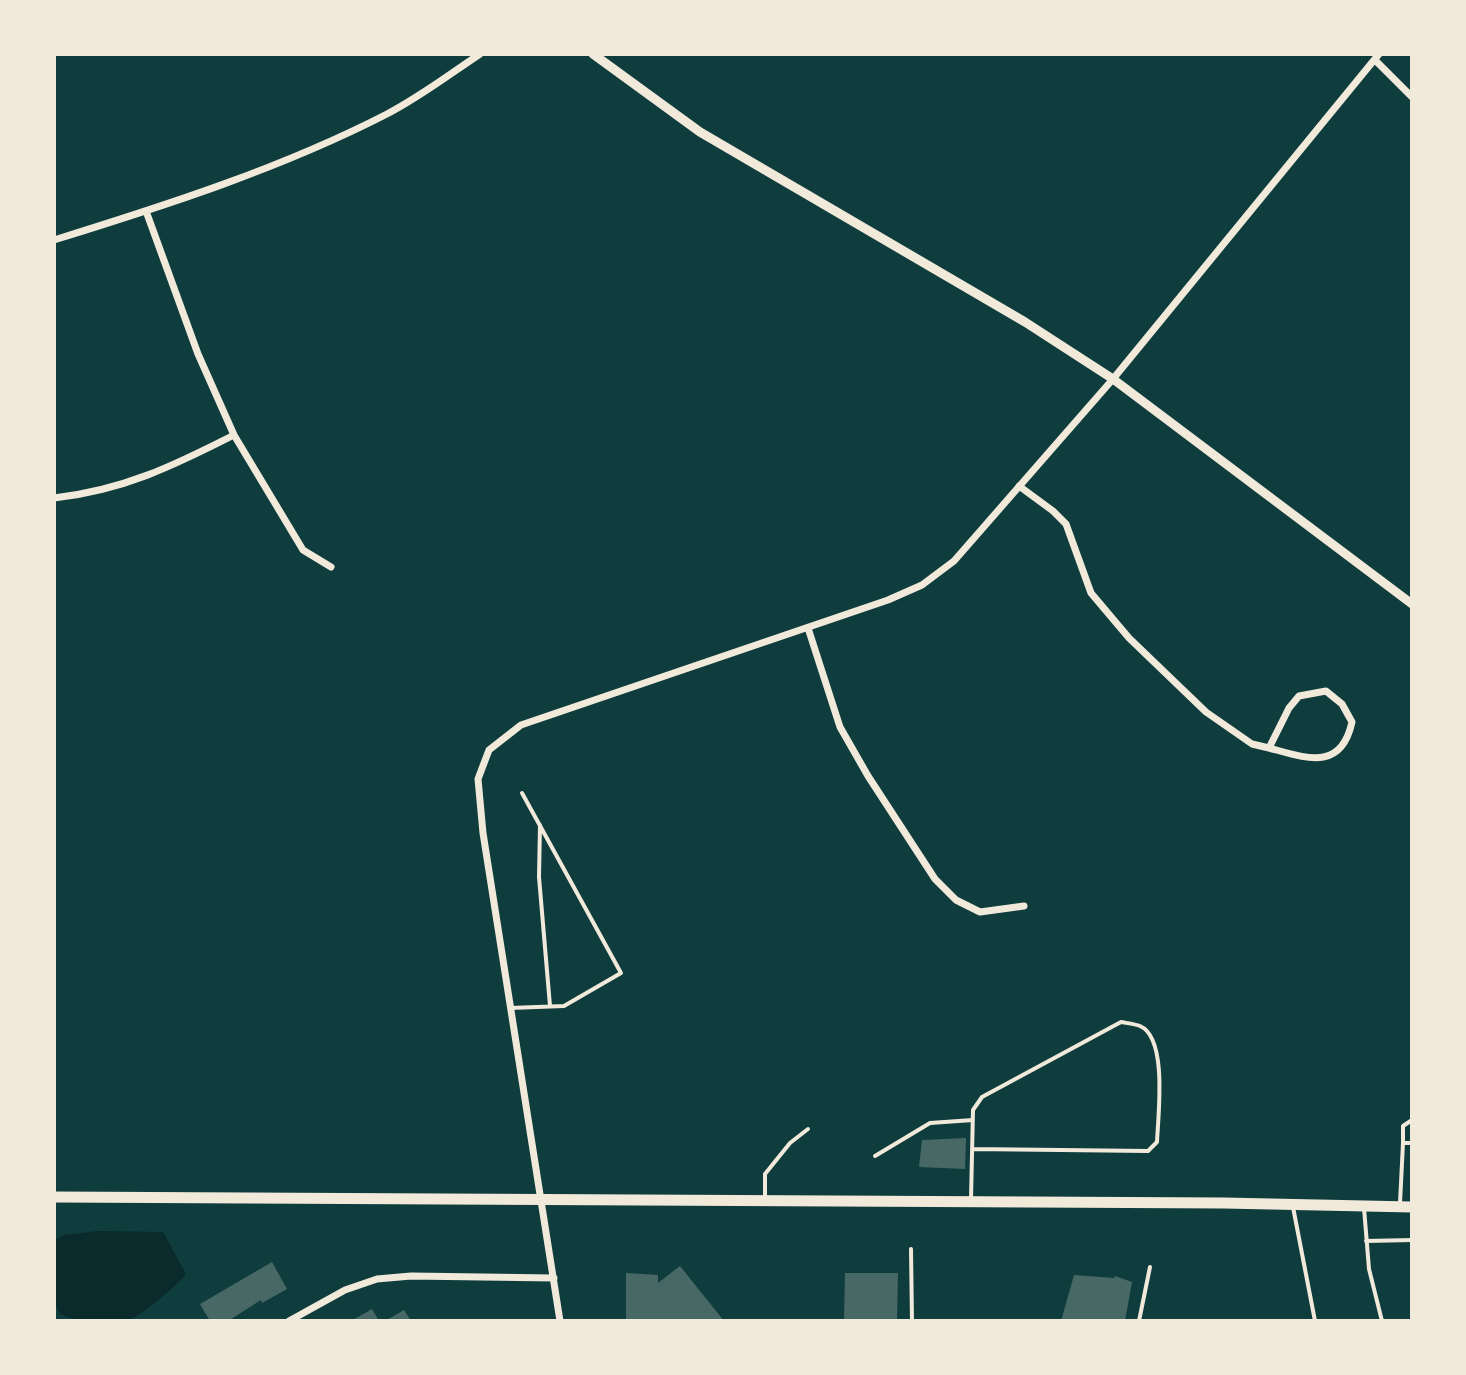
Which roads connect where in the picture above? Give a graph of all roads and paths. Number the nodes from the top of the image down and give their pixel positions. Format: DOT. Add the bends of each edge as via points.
graph roads {
  1 [pos="480,54"];
  2 [pos="593,54"];
  3 [pos="1377,57"];
  4 [pos="1412,97"];
  5 [pos="146,211"];
  6 [pos="54,240"];
  7 [pos="1113,379"];
  8 [pos="234,435"];
  9 [pos="1019,486"];
  10 [pos="54,498"];
  11 [pos="331,567"];
  12 [pos="1412,604"];
  13 [pos="808,628"];
  14 [pos="1269,748"];
  15 [pos="522,793"];
  16 [pos="540,825"];
  17 [pos="1024,906"];
  18 [pos="550,1006"];
  19 [pos="510,1008"];
  20 [pos="973,1120"];
  21 [pos="1412,1120"];
  22 [pos="808,1129"];
  23 [pos="1403,1143"];
  24 [pos="1412,1143"];
  25 [pos="972,1149"];
  26 [pos="875,1156"];
  27 [pos="54,1197"];
  28 [pos="540,1199"];
  29 [pos="765,1200"];
  30 [pos="971,1202"];
  31 [pos="1292,1205"];
  32 [pos="1363,1206"];
  33 [pos="1406,1207"];
  34 [pos="1412,1240"];
  35 [pos="1366,1241"];
  36 [pos="911,1249"];
  37 [pos="1150,1267"];
  38 [pos="554,1278"];
  39 [pos="289,1321"];
  40 [pos="560,1321"];
  41 [pos="912,1321"];
  42 [pos="1139,1321"];
  43 [pos="1315,1321"];
  44 [pos="1382,1321"];
  1 -- 5 [label="street" via="347,134"];
  2 -- 7 [label="street" via="700,132"];
  3 -- 4 [label="street"];
  3 -- 7 [label="street"];
  5 -- 6 [label="street"];
  5 -- 8 [label="street"];
  7 -- 9 [label="street"];
  7 -- 12 [label="street"];
  8 -- 10 [label="street" via="164,471"];
  8 -- 11 [label="street" via="303,550"];
  9 -- 13 [label="street" via="954,561 922,585"];
  9 -- 14 [label="street" via="1066,524 1091,593 1129,638 1206,712 1252,744"];
  13 -- 17 [label="street" via="840,727 935,879 956,900 980,912"];
  13 -- 19 [label="street" via="521,725 489,750 478,779"];
  14 -- 14 [label="street" via="1311,758 1335,754 1349,735 1348,711 1326,691 1299,696"];
  15 -- 16 [label="lane"];
  16 -- 18 [label="lane"];
  16 -- 18 [label="lane" via="621,973 564,1006"];
  18 -- 19 [label="lane"];
  19 -- 28 [label="street"];
  20 -- 25 [label="lane"];
  20 -- 25 [label="lane" via="982,1097 1103,1030 1121,1022 1142,1026 1152,1038 1159,1056 1157,1142 1148,1151"];
  20 -- 26 [label="lane" via="930,1123"];
  21 -- 23 [label="lane" via="1403,1126"];
  22 -- 29 [label="lane" via="765,1174"];
  23 -- 24 [label="lane"];
  23 -- 33 [label="lane"];
  25 -- 30 [label="lane"];
  27 -- 28 [label="main road"];
  28 -- 29 [label="main road"];
  28 -- 38 [label="street"];
  29 -- 30 [label="main road"];
  30 -- 31 [label="main road"];
  31 -- 32 [label="main road"];
  31 -- 43 [label="lane"];
  32 -- 33 [label="main road"];
  32 -- 35 [label="lane"];
  34 -- 35 [label="lane"];
  35 -- 44 [label="lane"];
  36 -- 41 [label="lane"];
  37 -- 42 [label="lane"];
  38 -- 39 [label="street" via="377,1279"];
  38 -- 40 [label="street"];
}
